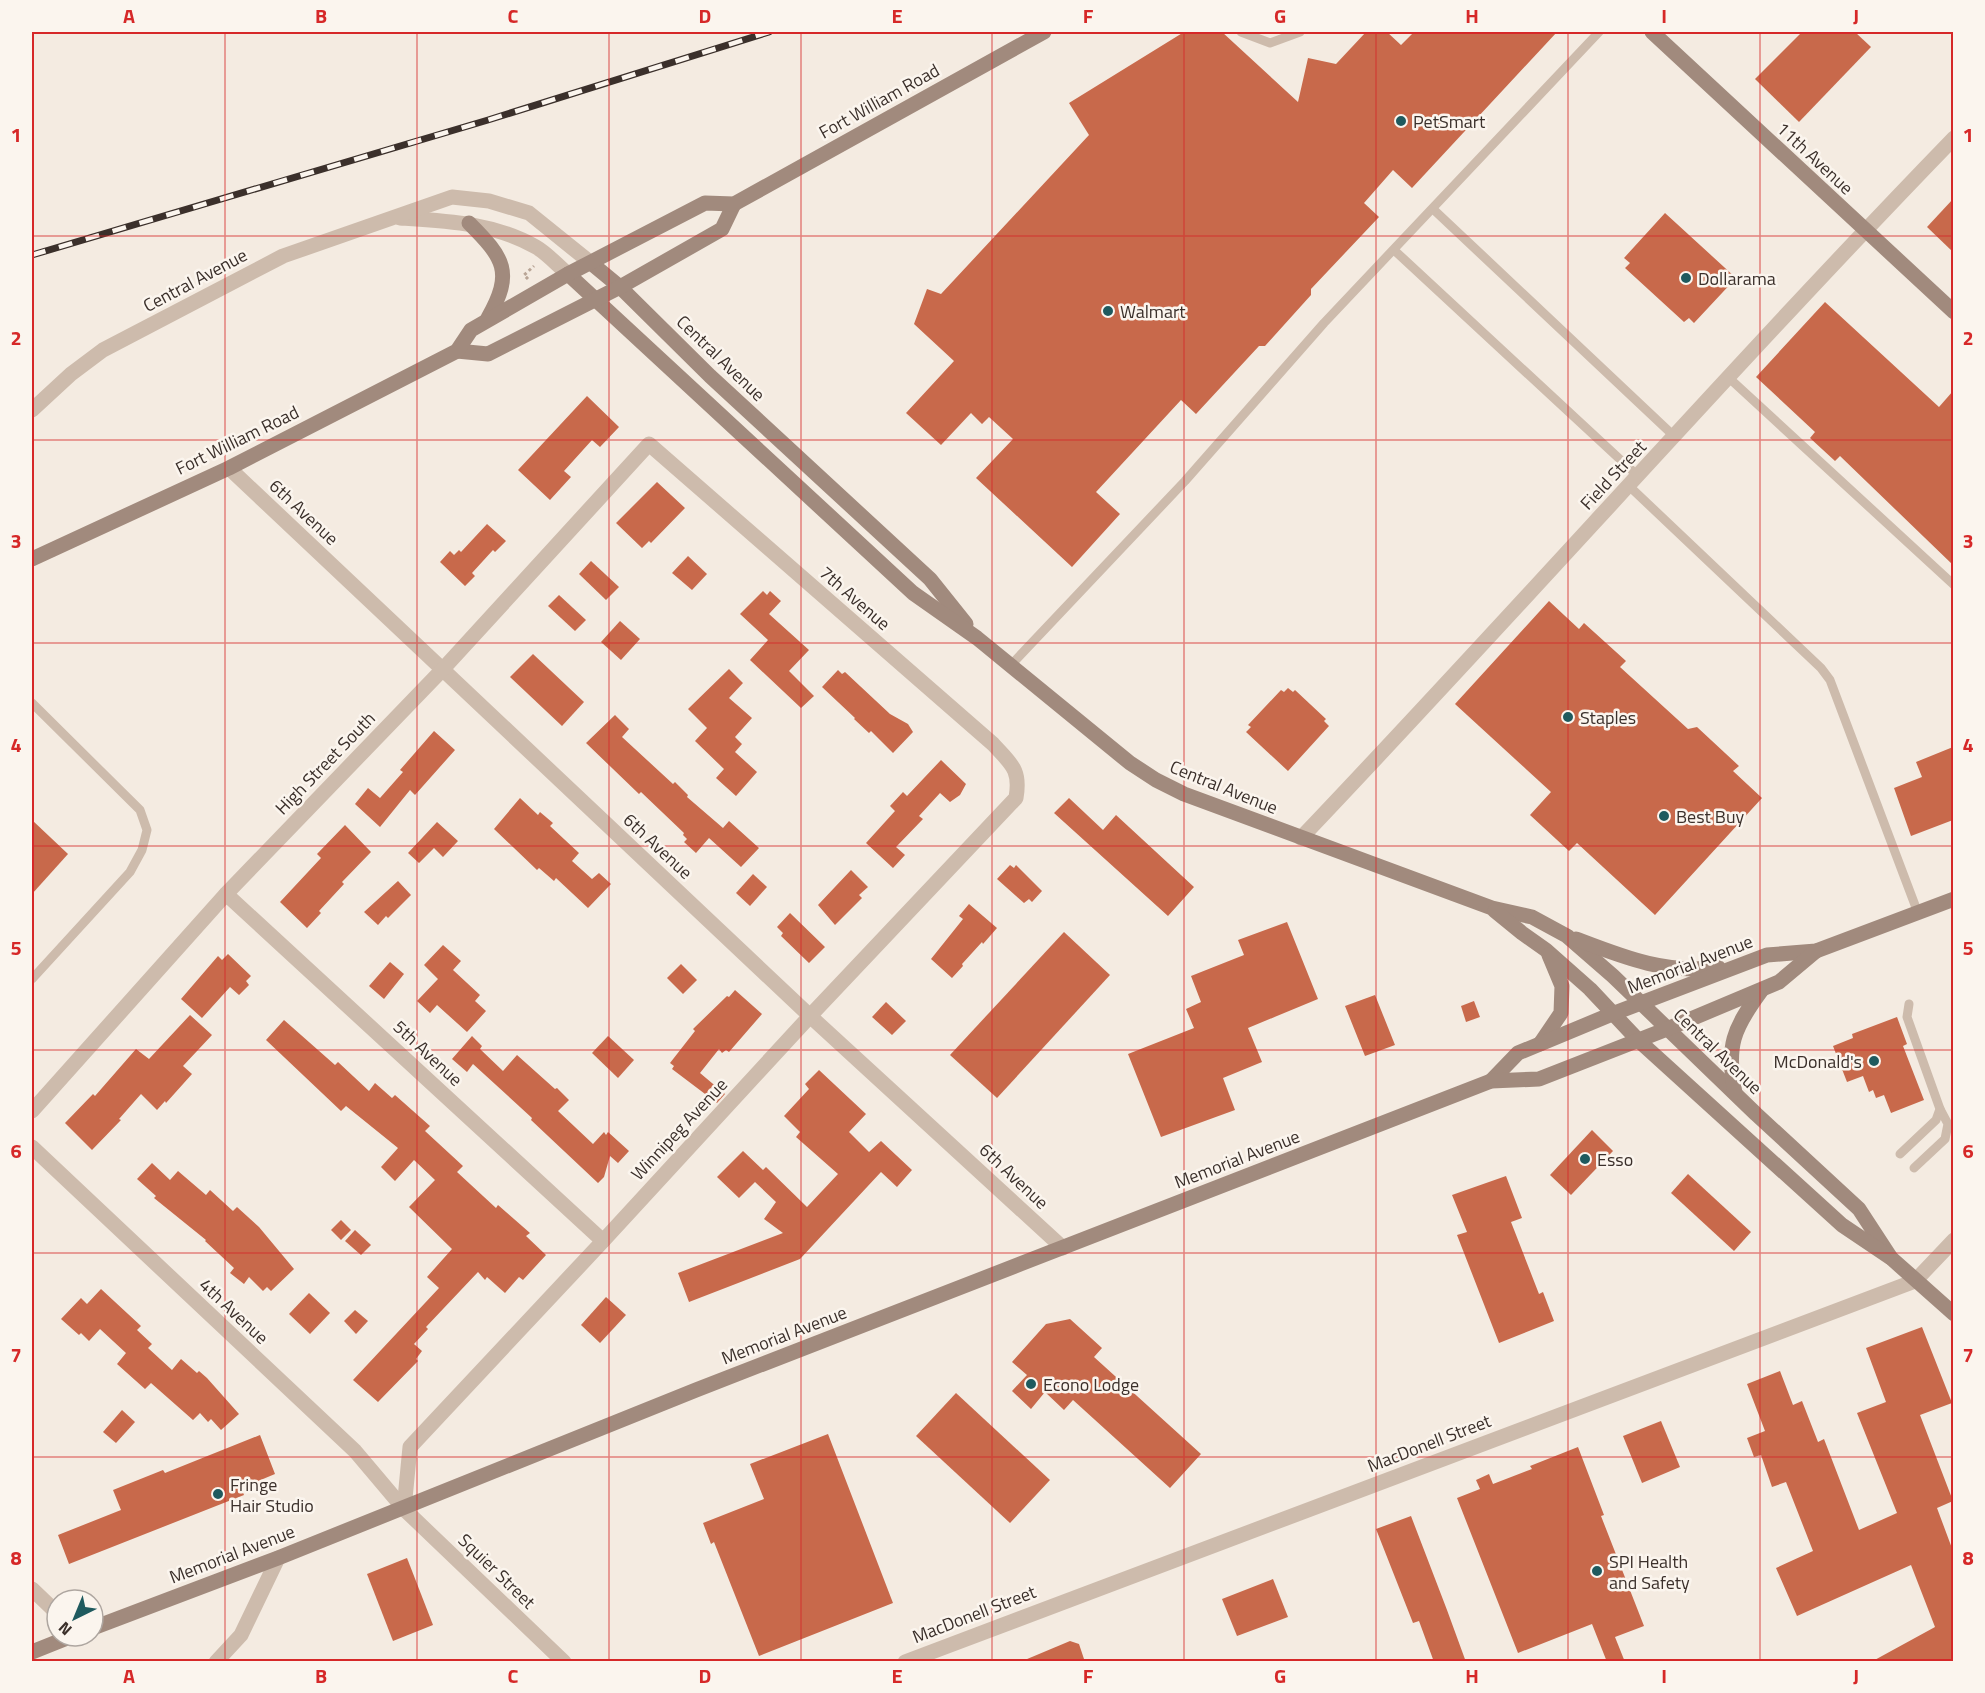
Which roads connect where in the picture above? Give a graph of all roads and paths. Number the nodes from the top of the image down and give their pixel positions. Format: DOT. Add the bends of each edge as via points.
graph roads {
  1 [pos="1044,32"];
  2 [pos="1241,32"];
  3 [pos="1300,32"];
  4 [pos="1599,32"];
  5 [pos="1652,32"];
  6 [pos="1953,138"];
  7 [pos="734,204"];
  8 [pos="1433,209"];
  9 [pos="394,217"];
  10 [pos="469,223"];
  11 [pos="1864,231"];
  12 [pos="1394,250"];
  13 [pos="591,263"];
  14 [pos="534,266"];
  15 [pos="568,274"];
  16 [pos="532,283"];
  17 [pos="620,287"];
  18 [pos="594,299"];
  19 [pos="1953,312"];
  20 [pos="486,321"];
  21 [pos="457,351"];
  22 [pos="1729,378"];
  23 [pos="32,410"];
  24 [pos="1675,437"];
  25 [pos="649,444"];
  26 [pos="229,468"];
  27 [pos="1634,481"];
  28 [pos="32,559"];
  29 [pos="1953,585"];
  30 [pos="977,638"];
  31 [pos="1010,666"];
  32 [pos="443,669"];
  33 [pos="32,703"];
  34 [pos="1017,791"];
  35 [pos="1301,838"];
  36 [pos="226,894"];
  37 [pos="1953,899"];
  38 [pos="1492,908"];
  39 [pos="1918,913"];
  40 [pos="1567,936"];
  41 [pos="1546,950"];
  42 [pos="1816,951"];
  43 [pos="1745,963"];
  44 [pos="32,979"];
  45 [pos="1762,990"];
  46 [pos="1641,1003"];
  47 [pos="1909,1004"];
  48 [pos="1612,1014"];
  49 [pos="810,1016"];
  50 [pos="1668,1029"];
  51 [pos="1638,1040"];
  52 [pos="1540,1044"];
  53 [pos="1491,1081"];
  54 [pos="1735,1093"];
  55 [pos="1940,1109"];
  56 [pos="32,1111"];
  57 [pos="32,1147"];
  58 [pos="1900,1154"];
  59 [pos="1914,1168"];
  60 [pos="1953,1240"];
  61 [pos="603,1241"];
  62 [pos="1064,1248"];
  63 [pos="1891,1258"];
  64 [pos="1915,1281"];
  65 [pos="1953,1314"];
  66 [pos="404,1509"];
  67 [pos="278,1558"];
  68 [pos="32,1589"];
  69 [pos="45,1601"];
  70 [pos="105,1623"];
  71 [pos="216,1662"];
  72 [pos="564,1662"];
  73 [pos="904,1662"];
  1 -- 7 [label="main road, Fort William Road"];
  2 -- 3 [label="lane" via="1270,43"];
  4 -- 8 [label="lane"];
  5 -- 11 [label="main road, 11th Avenue"];
  6 -- 11 [label="street, Field Street"];
  7 -- 13 [label="main road, Fort William Road" via="705,203"];
  7 -- 17 [label="main road" via="722,229"];
  8 -- 12 [label="lane"];
  8 -- 24 [label="lane"];
  9 -- 10 [label="street, Central Avenue"];
  9 -- 13 [label="street, Central Avenue" via="452,197 489,201 529,213"];
  9 -- 23 [label="street, Central Avenue" via="283,256 103,350"];
  10 -- 15 [label="street, Central Avenue" via="506,233 538,248"];
  10 -- 20 [label="main road" via="492,246 502,267 503,285"];
  11 -- 19 [label="main road, 11th Avenue"];
  11 -- 22 [label="street, Field Street"];
  12 -- 27 [label="lane"];
  12 -- 31 [label="lane" via="1324,323 1185,482"];
  13 -- 15 [label="main road, Fort William Road"];
  13 -- 17 [label="main road, Central Avenue"];
  14 -- 16 [label="path" via="524,274"];
  15 -- 18 [label="main road, Central Avenue"];
  15 -- 20 [label="main road, Fort William Road"];
  17 -- 18 [label="main road"];
  17 -- 30 [label="main road, Central Avenue" via="710,376 930,579"];
  18 -- 21 [label="main road" via="488,354"];
  18 -- 30 [label="main road, Central Avenue" via="913,593"];
  20 -- 21 [label="main road, Fort William Road" via="471,330"];
  21 -- 26 [label="main road, Fort William Road"];
  22 -- 24 [label="street, Field Street"];
  22 -- 29 [label="lane"];
  24 -- 27 [label="street, Field Street"];
  25 -- 32 [label="street, High Street South"];
  25 -- 34 [label="street, 7th Avenue" via="993,744 1012,765 1019,782"];
  26 -- 28 [label="main road, Fort William Road"];
  26 -- 32 [label="street, 6th Avenue"];
  27 -- 35 [label="street, Field Street"];
  27 -- 39 [label="lane" via="1830,680"];
  30 -- 31 [label="main road, Central Avenue"];
  31 -- 35 [label="main road, Central Avenue" via="1156,780"];
  32 -- 36 [label="street, High Street South"];
  32 -- 49 [label="street, 6th Avenue"];
  33 -- 44 [label="lane" via="140,810 147,830 130,872"];
  34 -- 49 [label="street, Winnipeg Avenue" via="1016,798"];
  35 -- 38 [label="main road, Central Avenue"];
  36 -- 56 [label="street, High Street South"];
  36 -- 61 [label="street, 5th Avenue"];
  37 -- 39 [label="main road, Memorial Avenue"];
  38 -- 40 [label="main road, Central Avenue" via="1532,917"];
  38 -- 41 [label="main road, Central Avenue"];
  39 -- 42 [label="main road, Memorial Avenue"];
  40 -- 43 [label="main road" via="1666,968 1697,970"];
  40 -- 46 [label="main road, Central Avenue"];
  41 -- 48 [label="main road, Central Avenue"];
  41 -- 52 [label="main road" via="1562,986 1561,1012"];
  42 -- 43 [label="main road, Memorial Avenue" via="1767,955"];
  42 -- 45 [label="main road, Memorial Avenue" via="1779,982"];
  43 -- 46 [label="main road, Memorial Avenue"];
  45 -- 50 [label="main road, Memorial Avenue"];
  45 -- 54 [label="main road" via="1742,1016 1733,1038 1730,1066"];
  46 -- 48 [label="main road, Memorial Avenue"];
  46 -- 50 [label="main road, Central Avenue"];
  47 -- 55 [label="lane" via="1907,1017"];
  48 -- 51 [label="main road, Central Avenue"];
  48 -- 52 [label="main road, Memorial Avenue"];
  49 -- 61 [label="street, Winnipeg Avenue"];
  49 -- 62 [label="street, 6th Avenue"];
  50 -- 51 [label="main road, Memorial Avenue"];
  50 -- 54 [label="main road, Central Avenue"];
  51 -- 53 [label="main road, Memorial Avenue" via="1539,1079"];
  51 -- 63 [label="main road, Central Avenue" via="1842,1225"];
  52 -- 53 [label="main road, Memorial Avenue" via="1518,1053"];
  53 -- 62 [label="main road, Memorial Avenue"];
  54 -- 63 [label="main road, Central Avenue" via="1859,1209"];
  55 -- 58 [label="lane" via="1936,1120"];
  55 -- 59 [label="lane" via="1948,1128 1945,1140"];
  57 -- 66 [label="street, 4th Avenue" via="354,1450"];
  60 -- 64 [label="street, MacDonell Street"];
  61 -- 66 [label="street, Winnipeg Avenue" via="410,1447"];
  62 -- 66 [label="main road, Memorial Avenue" via="696,1390"];
  63 -- 64 [label="main road, Central Avenue"];
  64 -- 65 [label="main road, Central Avenue"];
  64 -- 73 [label="street, MacDonell Street"];
  66 -- 67 [label="main road, Memorial Avenue"];
  66 -- 72 [label="street, Squier Street"];
  67 -- 70 [label="main road, Memorial Avenue"];
  67 -- 71 [label="street" via="241,1635"];
  68 -- 69 [label="street"];
}
